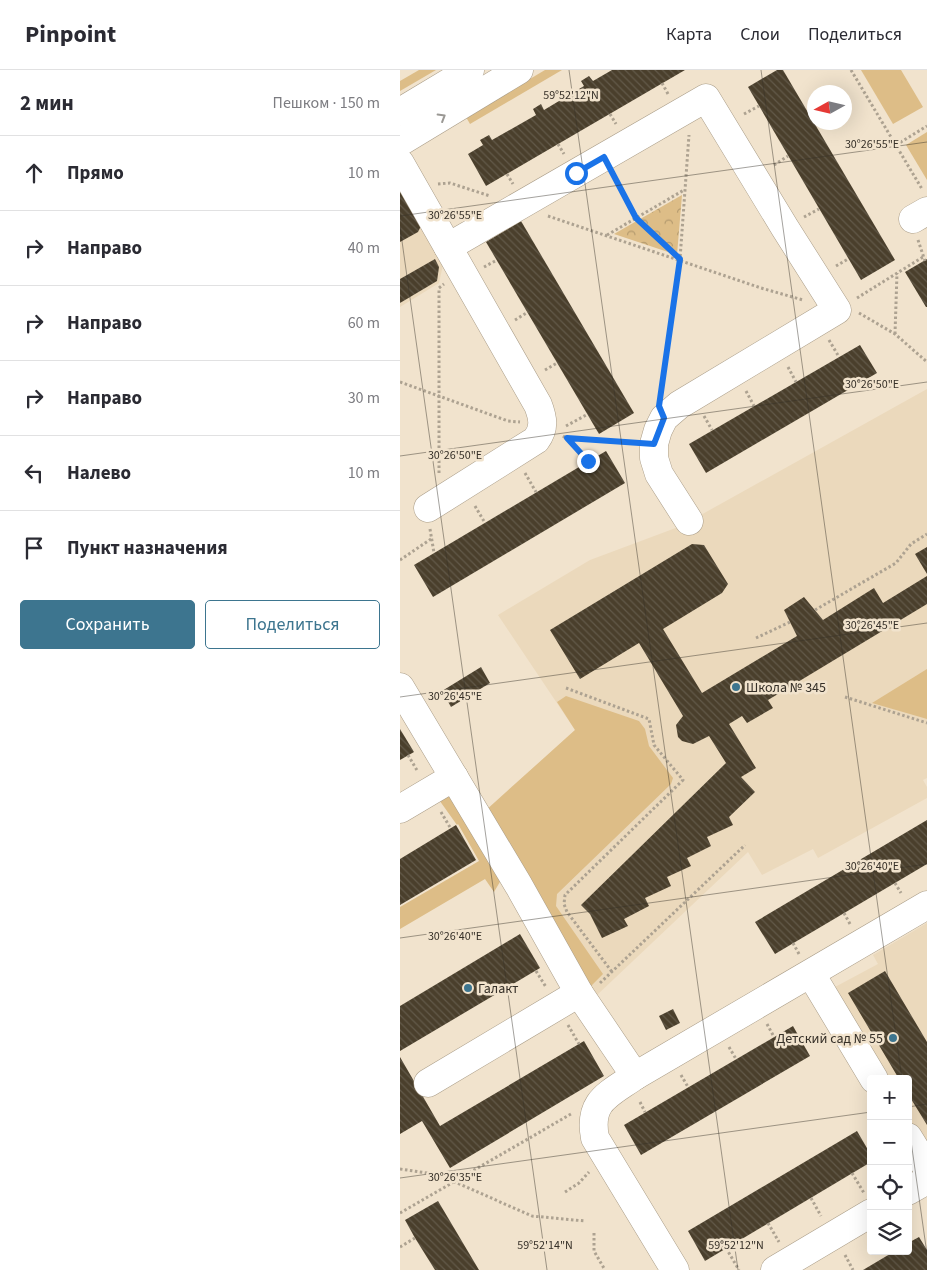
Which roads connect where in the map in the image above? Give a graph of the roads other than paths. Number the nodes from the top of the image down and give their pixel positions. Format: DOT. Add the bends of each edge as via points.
graph roads {
  1 [pos="470,70"];
  2 [pos="519,70"];
  3 [pos="400,112"];
  4 [pos="400,142"];
  5 [pos="406,174"];
  6 [pos="448,247"];
  7 [pos="433,505"];
  8 [pos="688,521"];
  9 [pos="400,687"];
  10 [pos="454,777"];
  11 [pos="400,809"];
  12 [pos="927,905"];
  13 [pos="811,974"];
  14 [pos="580,993"];
  15 [pos="872,1075"];
  16 [pos="635,1076"];
  17 [pos="428,1082"];
  18 [pos="912,1144"];
  19 [pos="927,1168"];
  20 [pos="927,1180"];
  21 [pos="912,1189"];
  22 [pos="867,1206"];
  23 [pos="675,1270"];
  24 [pos="776,1270"];
  1 -- 3 [label="main road"];
  4 -- 2 [label="main road, one-way"];
  5 -- 6 [label="main road"];
  6 -- 7 [label="main road" via="549,429"];
  6 -- 8 [label="main road" via="706,98 785,228 841,307 664,418 654,444 654,458 659,474"];
  9 -- 10 [label="main road"];
  10 -- 11 [label="main road"];
  10 -- 14 [label="main road"];
  12 -- 13 [label="main road"];
  13 -- 15 [label="main road"];
  13 -- 16 [label="main road"];
  14 -- 16 [label="main road"];
  14 -- 17 [label="main road"];
  16 -- 23 [label="main road" via="601,1100 593,1125 595,1138"];
  18 -- 19 [label="main road"];
  20 -- 21 [label="main road"];
  22 -- 24 [label="main road"];
}
